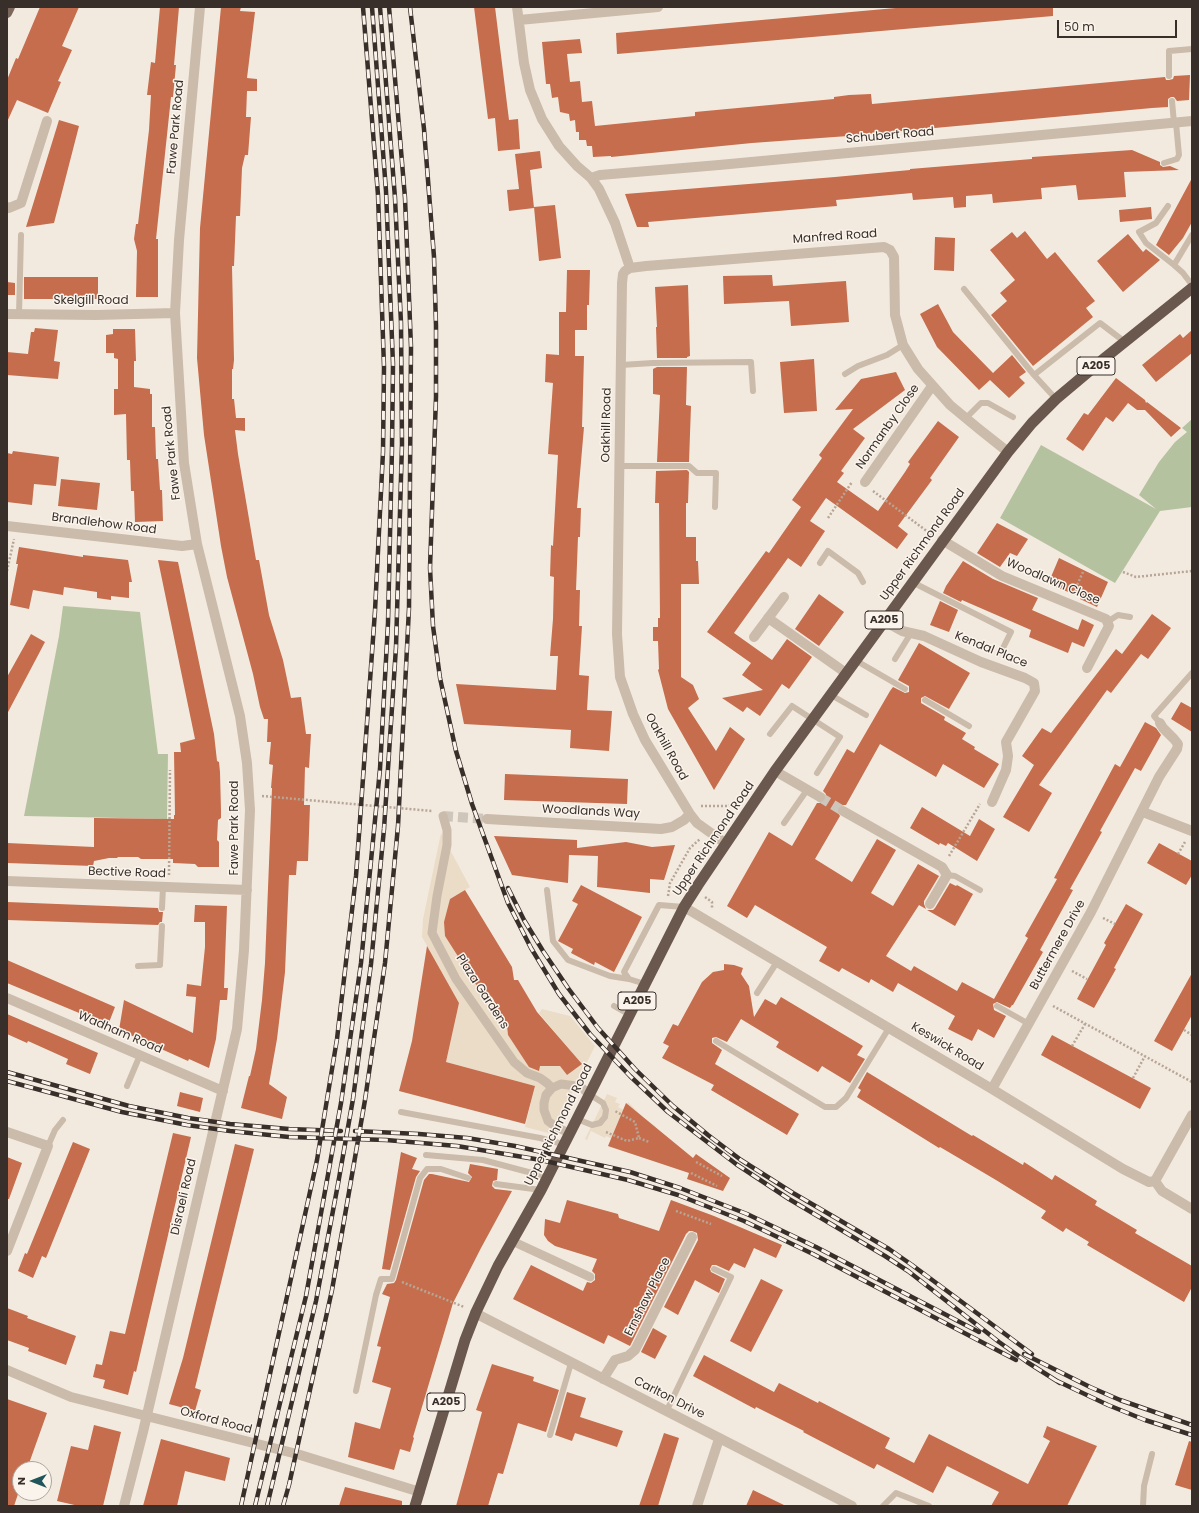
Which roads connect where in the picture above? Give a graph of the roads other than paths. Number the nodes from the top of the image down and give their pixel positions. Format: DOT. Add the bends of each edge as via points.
graph roads {
  1 [pos="10,7"];
  2 [pos="200,7"];
  3 [pos="517,7"];
  4 [pos="658,7"];
  5 [pos="7,13"];
  6 [pos="519,20"];
  7 [pos="1192,49"];
  8 [pos="1169,76"];
  9 [pos="1172,102"];
  10 [pos="47,121"];
  11 [pos="1192,121"];
  12 [pos="1175,123"];
  13 [pos="1164,163"];
  14 [pos="591,178"];
  15 [pos="1168,206"];
  16 [pos="7,208"];
  17 [pos="21,235"];
  18 [pos="1192,235"];
  19 [pos="1174,265"];
  20 [pos="630,268"];
  21 [pos="1192,285"];
  22 [pos="1192,288"];
  23 [pos="964,290"];
  24 [pos="175,313"];
  25 [pos="7,314"];
  26 [pos="19,315"];
  27 [pos="1125,342"];
  28 [pos="903,345"];
  29 [pos="622,365"];
  30 [pos="845,374"];
  31 [pos="1034,375"];
  32 [pos="932,386"];
  33 [pos="753,391"];
  34 [pos="1056,399"];
  35 [pos="1012,417"];
  36 [pos="966,418"];
  37 [pos="1008,452"];
  38 [pos="620,466"];
  39 [pos="865,482"];
  40 [pos="715,507"];
  41 [pos="11,526"];
  42 [pos="942,540"];
  43 [pos="197,544"];
  44 [pos="820,563"];
  45 [pos="863,582"];
  46 [pos="912,582"];
  47 [pos="784,597"];
  48 [pos="1130,617"];
  49 [pos="768,618"];
  50 [pos="884,621"];
  51 [pos="1107,622"];
  52 [pos="911,633"];
  53 [pos="754,637"];
  54 [pos="1003,648"];
  55 [pos="895,659"];
  56 [pos="856,660"];
  57 [pos="1087,668"];
  58 [pos="846,673"];
  59 [pos="1192,673"];
  60 [pos="905,689"];
  61 [pos="830,695"];
  62 [pos="925,700"];
  63 [pos="866,715"];
  64 [pos="812,720"];
  65 [pos="1160,723"];
  66 [pos="969,726"];
  67 [pos="770,734"];
  68 [pos="775,771"];
  69 [pos="817,773"];
  70 [pos="807,790"];
  71 [pos="820,797"];
  72 [pos="992,802"];
  73 [pos="843,810"];
  74 [pos="1142,812"];
  75 [pos="690,814"];
  76 [pos="443,816"];
  77 [pos="487,819"];
  78 [pos="784,823"];
  79 [pos="1192,831"];
  80 [pos="725,843"];
  81 [pos="945,871"];
  82 [pos="7,881"];
  83 [pos="166,887"];
  84 [pos="247,890"];
  85 [pos="547,890"];
  86 [pos="980,890"];
  87 [pos="930,904"];
  88 [pos="684,907"];
  89 [pos="162,908"];
  90 [pos="162,926"];
  91 [pos="777,962"];
  92 [pos="138,966"];
  93 [pos="629,979"];
  94 [pos="645,984"];
  95 [pos="757,993"];
  96 [pos="7,998"];
  97 [pos="614,1006"];
  98 [pos="997,1006"];
  99 [pos="630,1015"];
  100 [pos="1029,1024"];
  101 [pos="889,1028"];
  102 [pos="716,1041"];
  103 [pos="140,1056"];
  104 [pos="127,1086"];
  105 [pos="552,1088"];
  106 [pos="992,1090"];
  107 [pos="223,1091"];
  108 [pos="589,1094"];
  109 [pos="401,1112"];
  110 [pos="1192,1115"];
  111 [pos="577,1119"];
  112 [pos="63,1120"];
  113 [pos="7,1132"];
  114 [pos="569,1133"];
  115 [pos="563,1144"];
  116 [pos="48,1146"];
  117 [pos="426,1155"];
  118 [pos="547,1177"];
  119 [pos="468,1178"];
  120 [pos="1155,1181"];
  121 [pos="496,1184"];
  122 [pos="541,1190"];
  123 [pos="1192,1209"];
  124 [pos="692,1237"];
  125 [pos="512,1241"];
  126 [pos="7,1251"];
  127 [pos="714,1269"];
  128 [pos="590,1277"];
  129 [pos="475,1313"];
  130 [pos="571,1363"];
  131 [pos="7,1370"];
  132 [pos="603,1379"];
  133 [pos="356,1390"];
  134 [pos="666,1410"];
  135 [pos="145,1417"];
  136 [pos="550,1435"];
  137 [pos="719,1439"];
  138 [pos="1152,1454"];
  139 [pos="420,1492"];
  140 [pos="848,1505"];
  141 [pos="124,1506"];
  142 [pos="415,1506"];
  143 [pos="696,1506"];
  144 [pos="882,1506"];
  145 [pos="929,1506"];
  146 [pos="1143,1506"];
  1 -- 5 [label="main road"];
  2 -- 24 [label="street, Fawe Park Road"];
  3 -- 6 [label="street"];
  4 -- 6 [label="street"];
  6 -- 14 [label="street" via="530,90 542,119 559,146"];
  7 -- 8 [label="lane" via="1169,51"];
  9 -- 12 [label="lane"];
  10 -- 16 [label="street" via="21,203"];
  11 -- 12 [label="street, Schubert Road"];
  12 -- 13 [label="lane" via="1179,154 1177,159"];
  12 -- 14 [label="street, Schubert Road" via="607,174"];
  14 -- 20 [label="street" via="604,199"];
  15 -- 19 [label="lane" via="1156,223 1139,232 1146,243"];
  17 -- 26 [label="lane"];
  18 -- 19 [label="lane"];
  19 -- 21 [label="lane"];
  20 -- 28 [label="street, Manfred Road" via="884,247 890,250 894,257 895,315"];
  20 -- 29 [label="street, Oakhill Road" via="623,274"];
  22 -- 27 [label="highway, Upper Richmond Road / A205"];
  23 -- 31 [label="lane"];
  24 -- 26 [label="street, Skelgill Road"];
  24 -- 43 [label="street, Fawe Park Road" via="184,463"];
  25 -- 26 [label="street, Skelgill Road"];
  27 -- 31 [label="lane" via="1100,323"];
  27 -- 34 [label="highway, Upper Richmond Road / A205"];
  28 -- 30 [label="lane"];
  28 -- 32 [label="street, Manfred Road"];
  29 -- 33 [label="lane" via="751,362"];
  29 -- 38 [label="street, Oakhill Road"];
  31 -- 34 [label="lane"];
  32 -- 36 [label="street, Manfred Road"];
  32 -- 39 [label="street, Normanby Close"];
  34 -- 37 [label="highway, Upper Richmond Road / A205"];
  35 -- 36 [label="lane" via="988,402 981,403"];
  36 -- 37 [label="street, Manfred Road"];
  37 -- 42 [label="highway, Upper Richmond Road / A205"];
  38 -- 40 [label="lane" via="689,466 697,474 716,474"];
  38 -- 75 [label="street, Oakhill Road" via="620,677 645,740"];
  41 -- 43 [label="street, Brandlehow Road" via="182,546"];
  42 -- 46 [label="highway, Upper Richmond Road / A205"];
  42 -- 51 [label="street, Woodlawn Close" via="1002,576 1070,603 1106,619"];
  43 -- 84 [label="street, Fawe Park Road" via="240,716 247,763 250,810"];
  44 -- 45 [label="lane" via="828,551 858,573"];
  46 -- 50 [label="highway, Upper Richmond Road / A205"];
  46 -- 54 [label="lane" via="1011,632"];
  47 -- 49 [label="street"];
  48 -- 51 [label="lane" via="1118,616"];
  49 -- 53 [label="street"];
  49 -- 58 [label="street"];
  50 -- 52 [label="street, Kendal Place"];
  50 -- 56 [label="highway, Upper Richmond Road / A205"];
  51 -- 57 [label="street, Woodlawn Close" via="1109,626"];
  52 -- 55 [label="lane"];
  52 -- 72 [label="street, Kendal Place" via="924,636 1034,683 1034,691 1006,742 1006,770"];
  56 -- 58 [label="highway, Upper Richmond Road / A205"];
  56 -- 60 [label="lane"];
  58 -- 61 [label="highway, Upper Richmond Road / A205"];
  59 -- 65 [label="lane" via="1154,716"];
  61 -- 63 [label="lane"];
  61 -- 64 [label="highway, Upper Richmond Road / A205"];
  62 -- 66 [label="lane"];
  64 -- 67 [label="lane" via="792,706"];
  64 -- 68 [label="highway, Upper Richmond Road / A205"];
  64 -- 69 [label="lane" via="840,737"];
  65 -- 74 [label="street, Buttermere Drive" via="1178,744 1177,749 1159,777"];
  68 -- 70 [label="street"];
  68 -- 80 [label="highway, Upper Richmond Road / A205"];
  70 -- 71 [label="street"];
  70 -- 78 [label="lane"];
  73 -- 81 [label="street"];
  74 -- 79 [label="street"];
  74 -- 100 [label="street, Buttermere Drive" via="1091,912"];
  75 -- 77 [label="street, Woodlands Way" via="672,827 661,829"];
  75 -- 80 [label="street, Oakhill Road" via="697,823"];
  76 -- 105 [label="street, Plaza Gardens" via="447,844 432,933 456,980 514,1062"];
  80 -- 88 [label="highway, Upper Richmond Road / A205"];
  81 -- 86 [label="lane"];
  81 -- 87 [label="street"];
  82 -- 83 [label="street, Bective Road"];
  83 -- 84 [label="street, Bective Road"];
  83 -- 89 [label="lane"];
  84 -- 107 [label="street, Disraeli Road" via="237,1029"];
  85 -- 93 [label="lane" via="553,942 568,960 610,976"];
  88 -- 91 [label="street, Keswick Road"];
  88 -- 93 [label="lane" via="659,905 624,972"];
  88 -- 94 [label="highway, Upper Richmond Road / A205"];
  90 -- 92 [label="lane" via="160,965"];
  91 -- 95 [label="lane"];
  91 -- 101 [label="street, Keswick Road"];
  93 -- 94 [label="lane"];
  94 -- 99 [label="highway, Upper Richmond Road / A205"];
  96 -- 103 [label="street, Wadham Road"];
  97 -- 99 [label="lane"];
  98 -- 100 [label="lane"];
  99 -- 108 [label="highway, Upper Richmond Road / A205"];
  100 -- 106 [label="street, Buttermere Drive"];
  101 -- 102 [label="lane" via="846,1098 836,1107 825,1107"];
  101 -- 106 [label="street, Keswick Road"];
  103 -- 104 [label="lane"];
  103 -- 107 [label="street, Wadham Road"];
  105 -- 108 [label="street" via="569,1084 582,1088"];
  105 -- 114 [label="street" via="544,1102 548,1121"];
  106 -- 120 [label="street, Keswick Road" via="1123,1169 1149,1182"];
  107 -- 135 [label="street, Disraeli Road"];
  108 -- 111 [label="highway, Upper Richmond Road / A205"];
  108 -- 111 [label="lane" via="603,1102 605,1117 600,1123 592,1125"];
  109 -- 115 [label="lane"];
  110 -- 120 [label="street"];
  111 -- 114 [label="highway, Upper Richmond Road / A205"];
  112 -- 116 [label="lane"];
  113 -- 116 [label="street"];
  114 -- 115 [label="highway, Upper Richmond Road / A205"];
  115 -- 118 [label="highway, Upper Richmond Road / A205"];
  116 -- 126 [label="street"];
  117 -- 118 [label="lane" via="483,1160"];
  118 -- 122 [label="highway, Upper Richmond Road / A205"];
  119 -- 133 [label="lane" via="441,1169 427,1169 420,1178 392,1278 381,1278"];
  120 -- 123 [label="street, Keswick Road" via="1162,1191"];
  121 -- 122 [label="lane"];
  122 -- 125 [label="highway, Upper Richmond Road / A205"];
  124 -- 132 [label="street, Ernshaw Place" via="635,1350 628,1356 615,1360"];
  125 -- 128 [label="street"];
  125 -- 129 [label="highway, Upper Richmond Road / A205"];
  127 -- 134 [label="lane" via="731,1277"];
  129 -- 130 [label="street, Carlton Drive"];
  129 -- 139 [label="highway, Upper Richmond Road / A205"];
  130 -- 132 [label="street, Carlton Drive"];
  130 -- 136 [label="lane"];
  131 -- 135 [label="street, Oxford Road" via="71,1397"];
  132 -- 134 [label="street, Carlton Drive"];
  134 -- 137 [label="street, Carlton Drive"];
  135 -- 139 [label="street, Oxford Road" via="321,1461"];
  135 -- 141 [label="street, Disraeli Road"];
  137 -- 140 [label="street, Carlton Drive"];
  137 -- 143 [label="street"];
  138 -- 146 [label="lane" via="1144,1486"];
  139 -- 142 [label="highway, Upper Richmond Road / A205"];
  144 -- 145 [label="lane" via="896,1493"];
}
